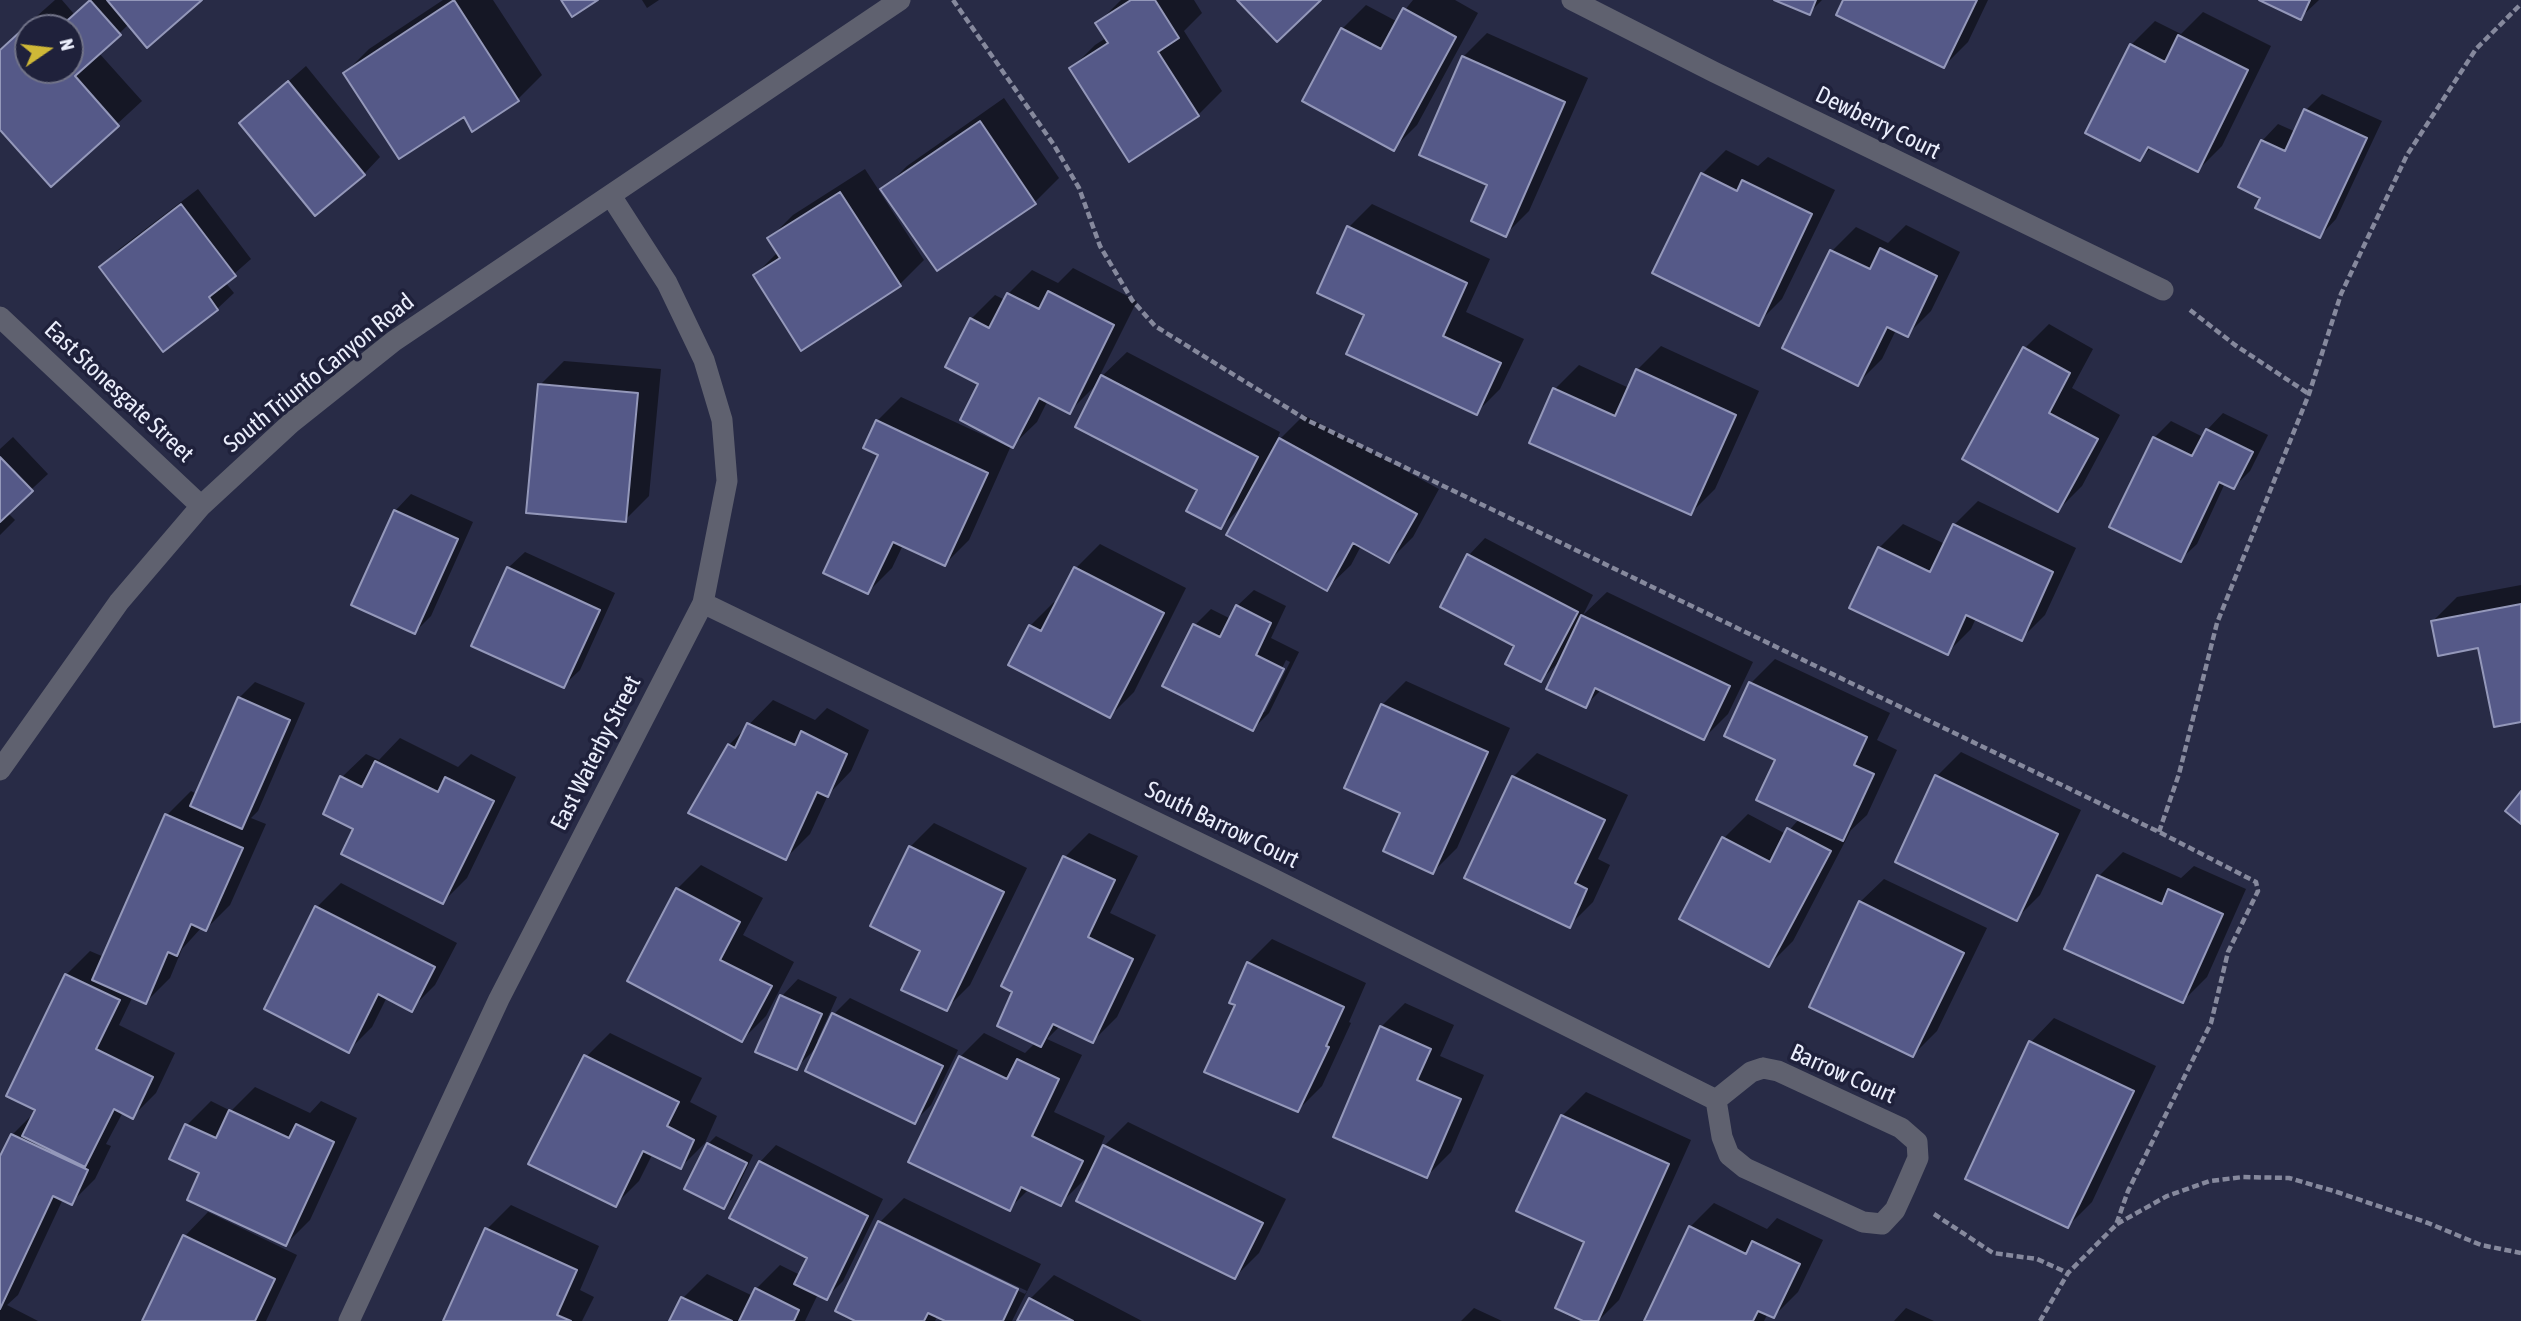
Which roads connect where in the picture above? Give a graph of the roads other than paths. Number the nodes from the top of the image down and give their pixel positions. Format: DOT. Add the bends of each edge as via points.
graph roads {
  1 [pos="900,0"];
  2 [pos="1572,0"];
  3 [pos="611,196"];
  4 [pos="2163,289"];
  5 [pos="0,317"];
  6 [pos="201,506"];
  7 [pos="703,603"];
  8 [pos="0,770"];
  9 [pos="1716,1100"];
  10 [pos="349,1321"];
  1 -- 3 [label="street, South Triunfo Canyon Road"];
  2 -- 4 [label="street, Dewberry Court"];
  3 -- 6 [label="street, South Triunfo Canyon Road" via="394,341 291,423"];
  3 -- 7 [label="street, East Waterby Street" via="667,283 704,360 722,420 727,481"];
  5 -- 6 [label="street, East Stonesgate Street"];
  6 -- 8 [label="street, South Triunfo Canyon Road" via="119,602"];
  7 -- 9 [label="street, South Barrow Court" via="1268,876"];
  7 -- 10 [label="street, East Waterby Street" via="499,999"];
  9 -- 9 [label="street, Barrow Court" via="1751,1072 1763,1068 1778,1072 1901,1129 1917,1142 1918,1158 1895,1210 1882,1224 1863,1222 1728,1155"];
}
